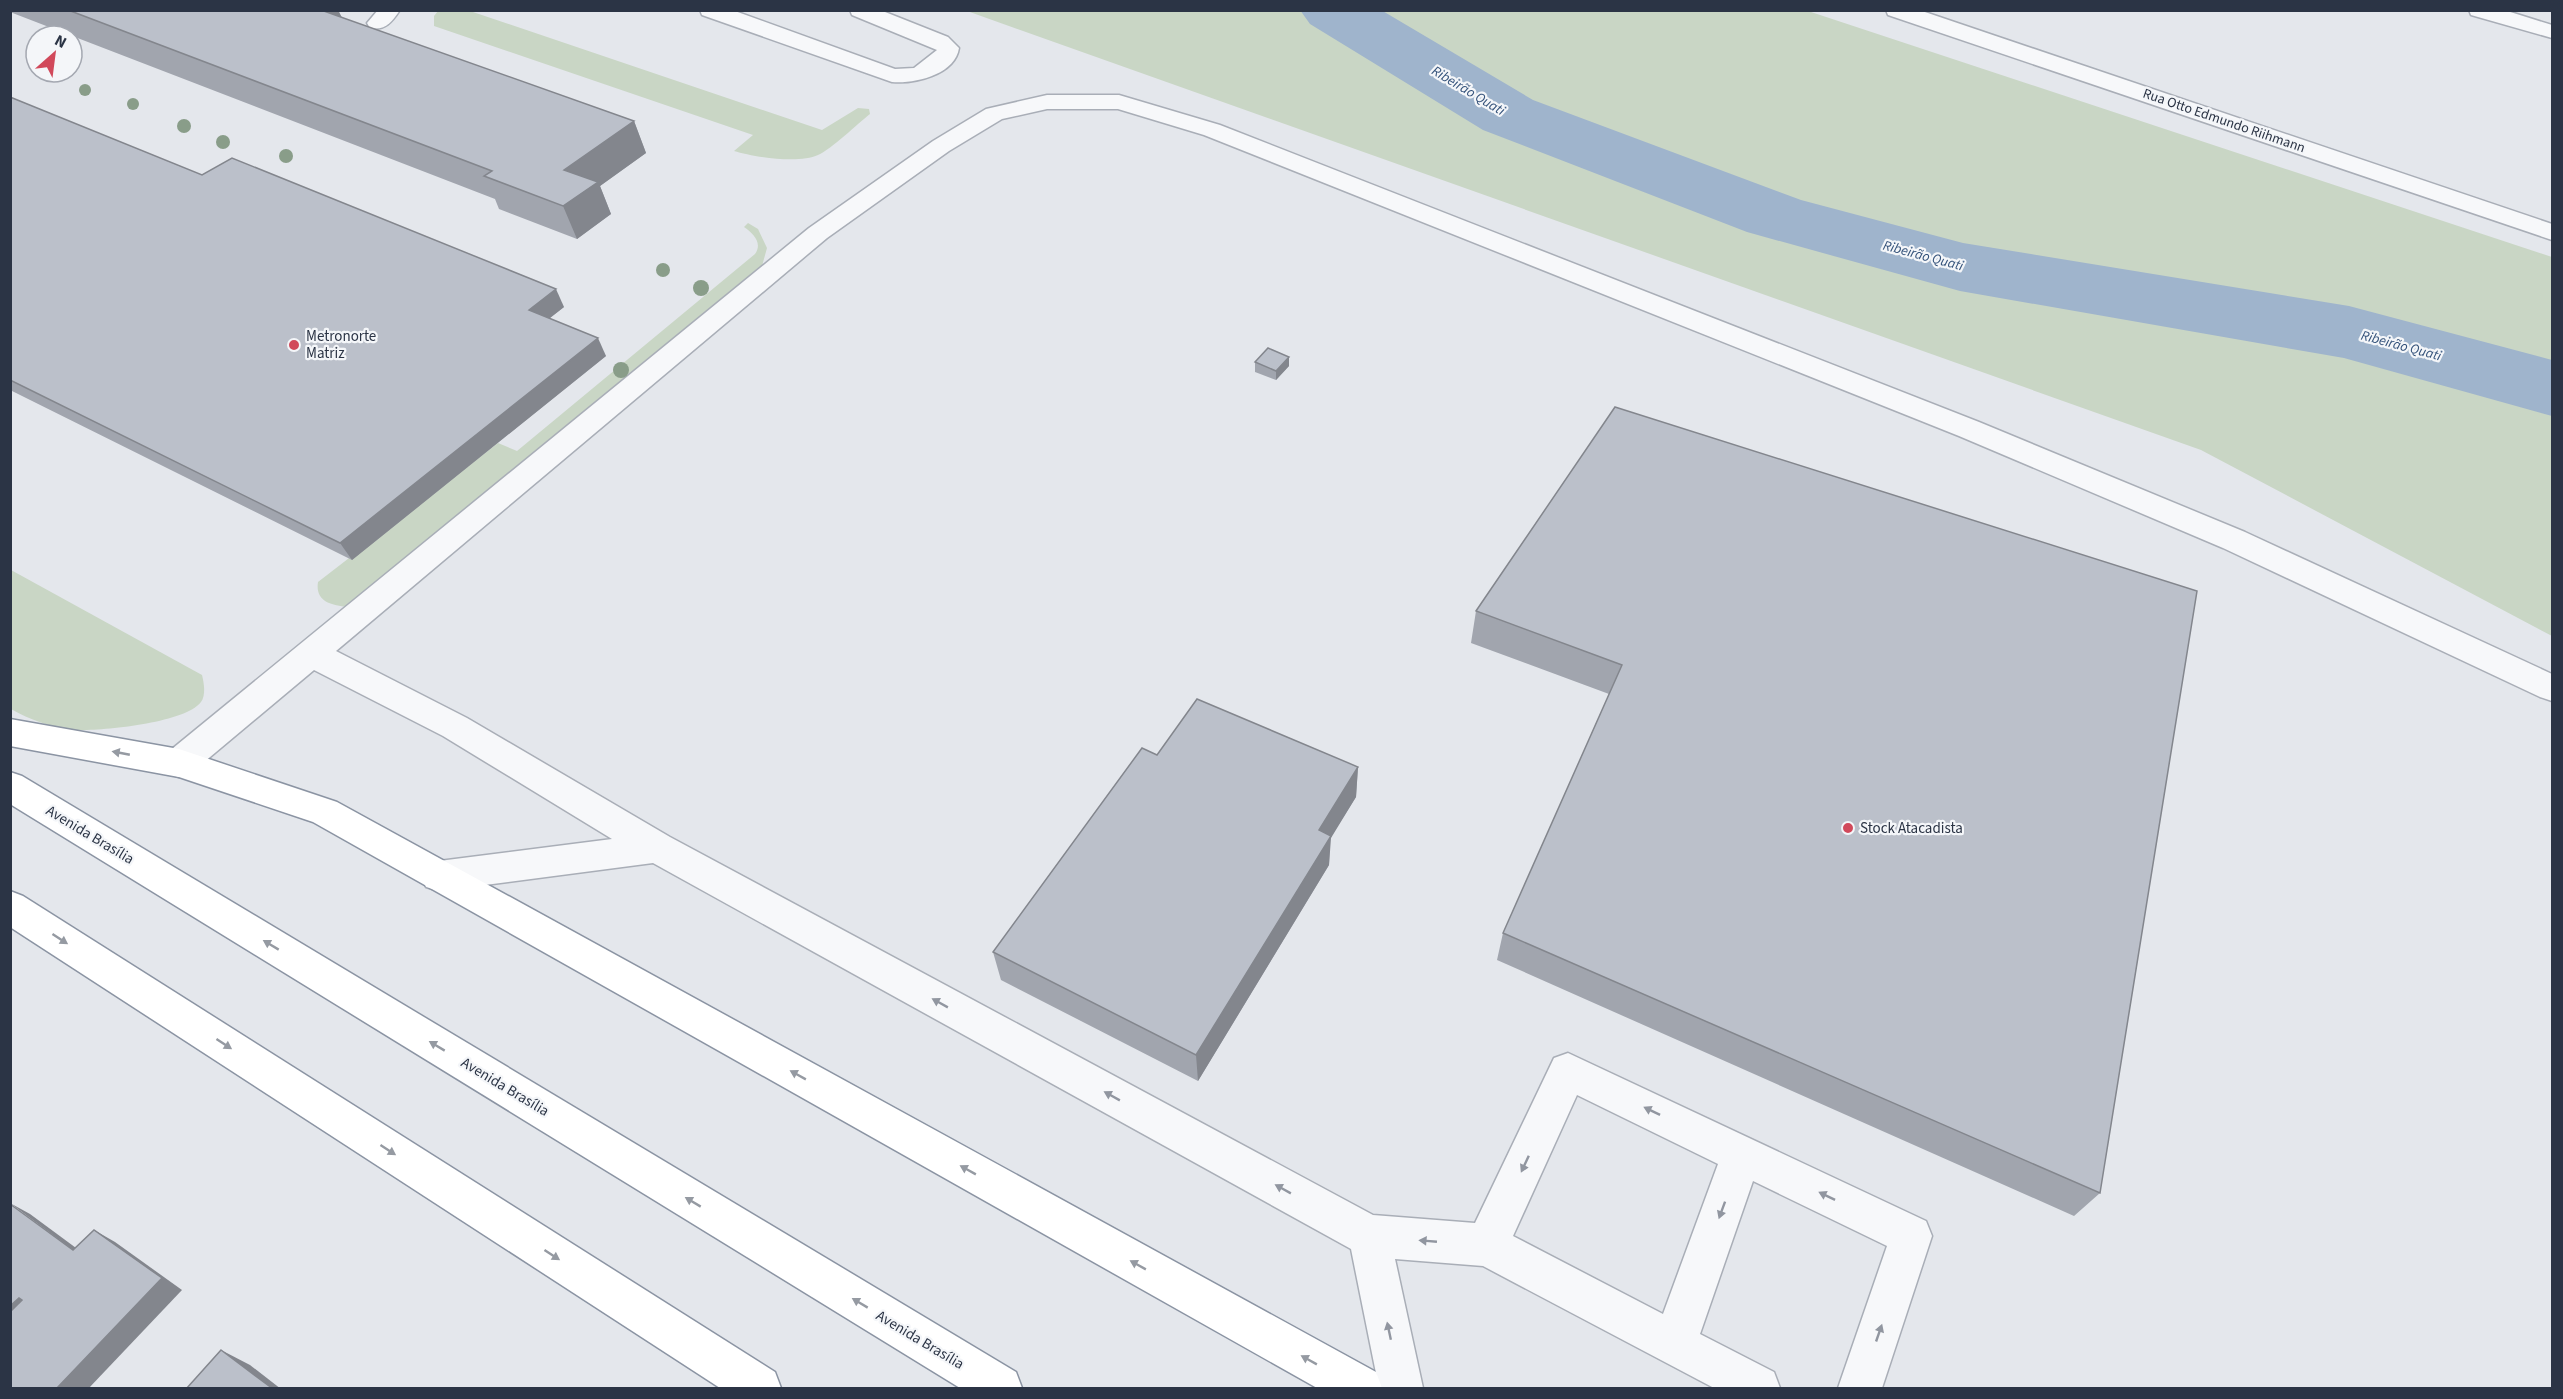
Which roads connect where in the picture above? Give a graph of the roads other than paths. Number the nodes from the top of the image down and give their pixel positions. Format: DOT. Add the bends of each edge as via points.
graph roads {
  1 [pos="710,10"];
  2 [pos="860,10"];
  3 [pos="1896,10"];
  4 [pos="2479,10"];
  5 [pos="2553,32"];
  6 [pos="2553,232"];
  7 [pos="312,654"];
  8 [pos="2553,688"];
  9 [pos="10,732"];
  10 [pos="179,763"];
  11 [pos="10,786"];
  12 [pos="657,848"];
  13 [pos="439,876"];
  14 [pos="10,907"];
  15 [pos="1742,1155"];
  16 [pos="1369,1236"];
  17 [pos="1486,1245"];
  18 [pos="1674,1344"];
  19 [pos="759,1389"];
  20 [pos="1000,1389"];
  21 [pos="1360,1389"];
  22 [pos="1401,1389"];
  23 [pos="1758,1389"];
  24 [pos="1860,1389"];
  1 -- 2 [label="street" via="892,75 922,75 947,54 948,48 939,42"];
  3 -- 6 [label="street, Rua Otto Edmundo Riihmann"];
  4 -- 5 [label="street"];
  7 -- 8 [label="street" via="819,233 941,147 994,114 1047,102 1119,102 1212,130 1969,429 2234,540"];
  7 -- 10 [label="street"];
  7 -- 12 [label="street" via="455,727"];
  10 -- 9 [label="highway, one-way"];
  10 -- 13 [label="highway" via="325,812"];
  20 -- 11 [label="highway, Avenida Brasília, one-way"];
  12 -- 13 [label="street"];
  16 -- 12 [label="street, one-way"];
  21 -- 13 [label="highway, one-way"];
  14 -- 19 [label="highway, one-way"];
  15 -- 17 [label="street, one-way" via="1568,1071"];
  15 -- 18 [label="street, one-way"];
  24 -- 15 [label="street, one-way" via="1911,1236"];
  17 -- 16 [label="street, one-way"];
  22 -- 16 [label="street, one-way"];
  17 -- 18 [label="street"];
  18 -- 23 [label="street"];
}
